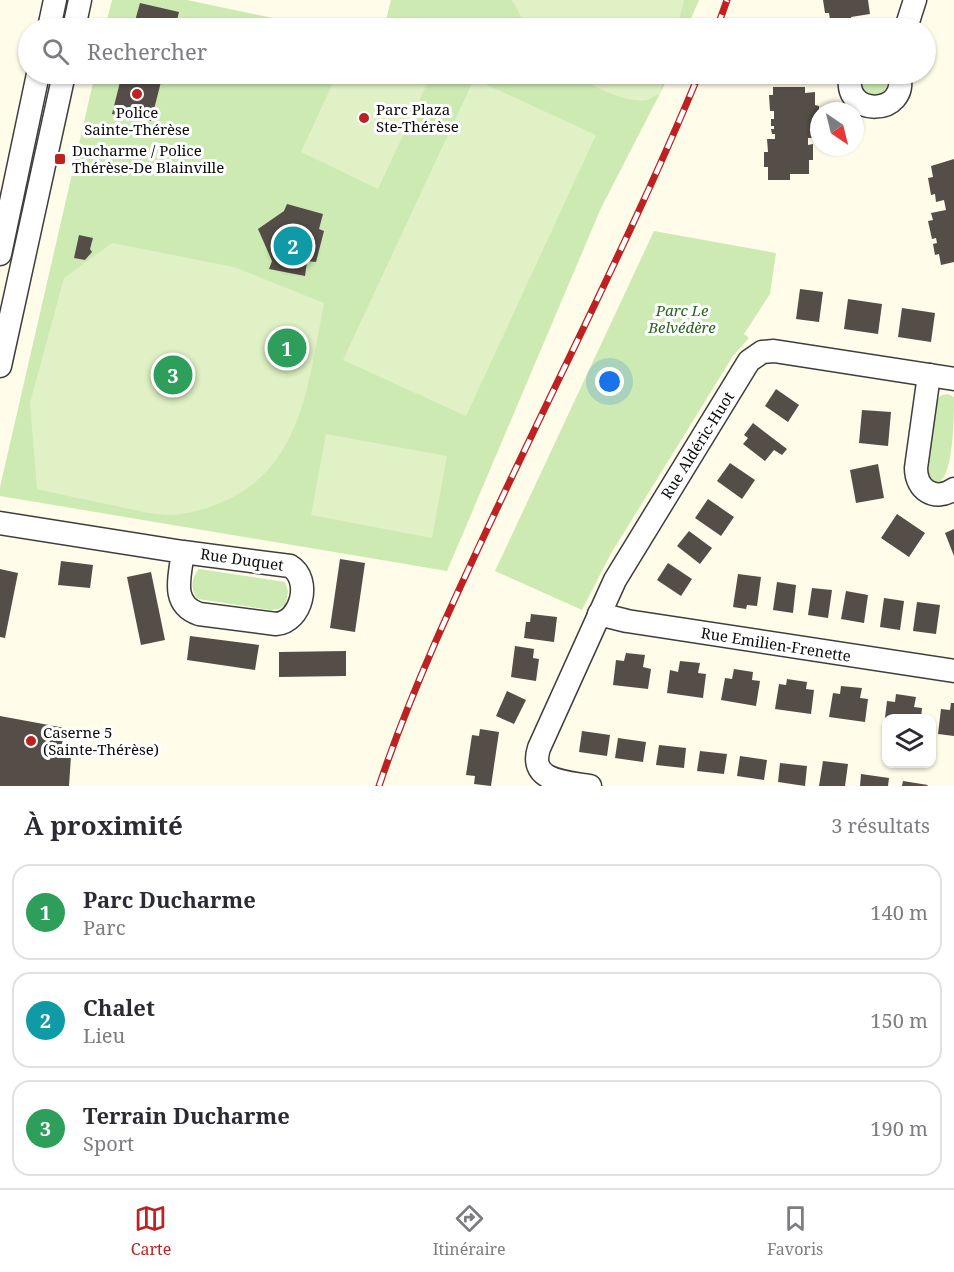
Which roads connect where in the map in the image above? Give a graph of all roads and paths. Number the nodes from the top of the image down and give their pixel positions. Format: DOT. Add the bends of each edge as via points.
graph roads {
  1 [pos="55,0"];
  2 [pos="80,0"];
  3 [pos="915,0"];
  4 [pos="51,18"];
  5 [pos="76,18"];
  6 [pos="909,18"];
  7 [pos="36,84"];
  8 [pos="62,84"];
  9 [pos="850,84"];
  10 [pos="900,84"];
  11 [pos="0,254"];
  12 [pos="0,366"];
  13 [pos="929,375"];
  14 [pos="954,379"];
  15 [pos="954,489"];
  16 [pos="0,523"];
  17 [pos="183,552"];
  18 [pos="599,614"];
  19 [pos="954,671"];
  20 [pos="590,786"];
  1 -- 4 [label="street"];
  2 -- 5 [label="street"];
  3 -- 6 [label="street"];
  7 -- 11 [label="street"];
  8 -- 12 [label="street"];
  9 -- 10 [label="street" via="854,97 874,107 896,96"];
  13 -- 14 [label="street, Rue Aldéric-Huot"];
  13 -- 15 [label="street" via="917,481 930,492 943,494"];
  13 -- 18 [label="street, Rue Aldéric-Huot" via="774,351 752,358 622,566"];
  16 -- 17 [label="street, Rue Duquet"];
  17 -- 17 [label="street, Rue Duquet" via="294,567 301,579 297,611 286,622 276,624 199,614 189,609 180,594"];
  18 -- 19 [label="street, Rue Emilien-Frenette"];
  18 -- 20 [label="street, Rue Aldéric-Huot" via="541,741 536,762 546,776"];
}
